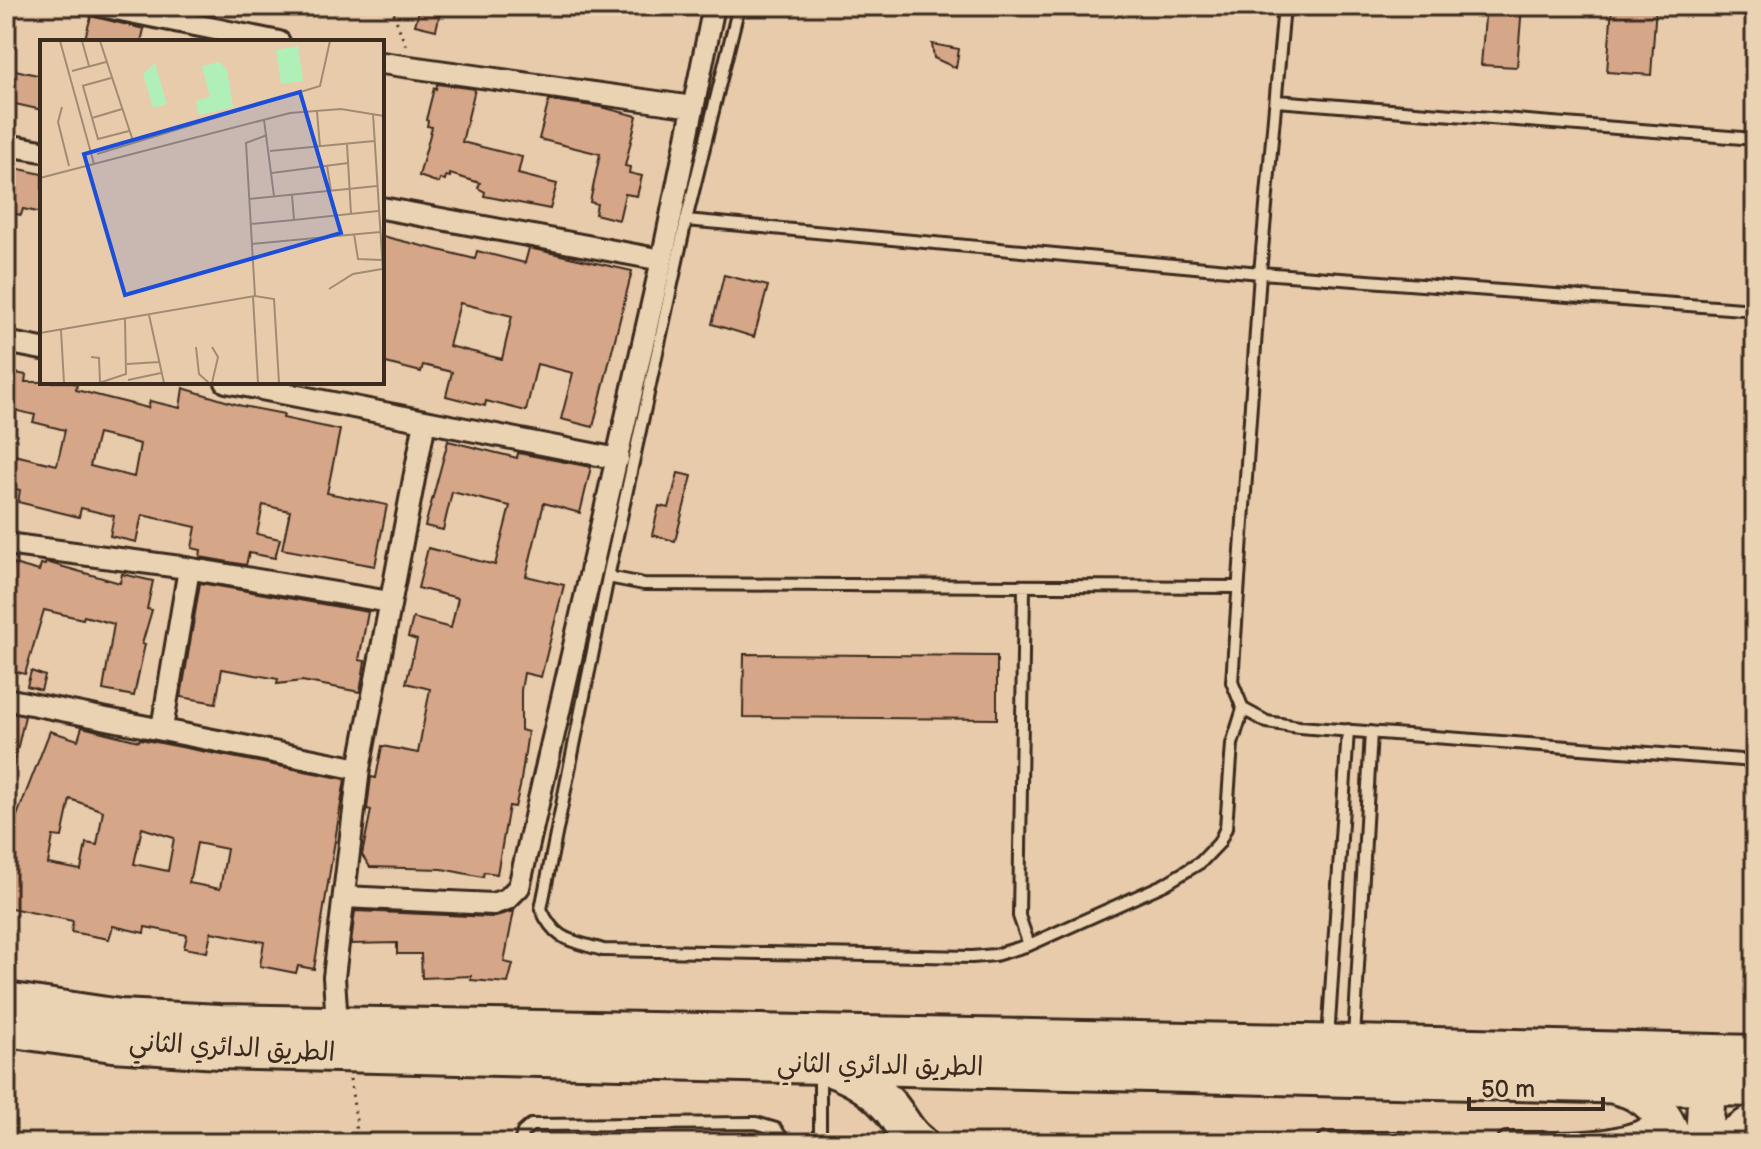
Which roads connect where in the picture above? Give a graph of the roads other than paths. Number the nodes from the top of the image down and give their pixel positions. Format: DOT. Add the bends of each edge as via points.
graph roads {
  1 [pos="101,6"];
  2 [pos="714,6"];
  3 [pos="739,6"];
  4 [pos="1284,6"];
  5 [pos="269,40"];
  6 [pos="384,63"];
  7 [pos="1277,101"];
  8 [pos="693,107"];
  9 [pos="1755,139"];
  10 [pos="6,145"];
  11 [pos="40,151"];
  12 [pos="384,208"];
  13 [pos="686,220"];
  14 [pos="662,260"];
  15 [pos="1260,273"];
  16 [pos="1755,310"];
  17 [pos="6,342"];
  18 [pos="40,349"];
  19 [pos="250,384"];
  20 [pos="286,387"];
  21 [pos="425,421"];
  22 [pos="618,459"];
  23 [pos="6,544"];
  24 [pos="189,569"];
  25 [pos="608,577"];
  26 [pos="1238,587"];
  27 [pos="1024,588"];
  28 [pos="390,602"];
  29 [pos="6,699"];
  30 [pos="1243,709"];
  31 [pos="162,728"];
  32 [pos="1348,730"];
  33 [pos="1371,732"];
  34 [pos="1755,761"];
  35 [pos="359,769"];
  36 [pos="344,897"];
  37 [pos="1029,945"];
  38 [pos="6,1001"];
  39 [pos="6,1028"];
  40 [pos="342,1039"];
  41 [pos="1341,1044"];
  42 [pos="1755,1054"];
  43 [pos="820,1066"];
  44 [pos="1692,1069"];
  45 [pos="1599,1082"];
  46 [pos="1755,1088"];
  47 [pos="1755,1122"];
  48 [pos="1672,1135"];
  49 [pos="1608,1142"];
  50 [pos="520,1143"];
  51 [pos="785,1143"];
  52 [pos="820,1143"];
  53 [pos="919,1143"];
  54 [pos="1327,1143"];
  55 [pos="1363,1143"];
  56 [pos="1402,1143"];
  57 [pos="1507,1143"];
  58 [pos="1704,1143"];
  59 [pos="1723,1143"];
  1 -- 5 [label="street"];
  2 -- 8 [label="street"];
  3 -- 13 [label="lane"];
  4 -- 7 [label="lane"];
  6 -- 8 [label="street"];
  7 -- 9 [label="lane"];
  7 -- 15 [label="lane"];
  8 -- 14 [label="street"];
  10 -- 11 [label="street"];
  12 -- 14 [label="street"];
  13 -- 15 [label="lane"];
  13 -- 25 [label="lane"];
  14 -- 22 [label="street"];
  15 -- 16 [label="lane"];
  15 -- 26 [label="lane"];
  17 -- 18 [label="street"];
  19 -- 20 [label="street"];
  20 -- 21 [label="street"];
  21 -- 22 [label="street"];
  21 -- 28 [label="street"];
  22 -- 36 [label="street" via="519,887 493,904"];
  23 -- 24 [label="street"];
  24 -- 28 [label="street"];
  24 -- 31 [label="street"];
  25 -- 27 [label="lane" via="644,584"];
  25 -- 37 [label="lane" via="541,909 550,930 603,950 972,957"];
  26 -- 27 [label="lane"];
  26 -- 30 [label="lane" via="1232,682"];
  27 -- 37 [label="lane" via="1019,916"];
  28 -- 35 [label="street"];
  29 -- 31 [label="street"];
  30 -- 32 [label="lane" via="1267,722"];
  30 -- 37 [label="lane" via="1232,744 1226,828 1219,843 1201,862 1165,884"];
  31 -- 35 [label="street"];
  32 -- 33 [label="lane"];
  32 -- 41 [label="lane"];
  33 -- 34 [label="lane"];
  33 -- 41 [label="lane"];
  35 -- 36 [label="street"];
  36 -- 40 [label="street" via="334,977"];
  38 -- 40 [label="highway, الطريق الدائري الثاني" via="120,1018"];
  39 -- 40 [label="highway, الطريق الدائري الثاني" via="113,1043"];
  40 -- 41 [label="highway, الطريق الدائري الثاني"];
  40 -- 43 [label="highway, الطريق الدائري الثاني"];
  41 -- 44 [label="highway, الطريق الدائري الثاني"];
  42 -- 44 [label="highway, الطريق الدائري الثاني"];
  43 -- 45 [label="highway, الطريق الدائري الثاني"];
  43 -- 52 [label="lane"];
  43 -- 53 [label="highway" via="873,1091"];
  44 -- 45 [label="highway, الطريق الدائري الثاني"];
  44 -- 46 [label="highway, الطريق الدائري الثاني"];
  44 -- 48 [label="highway"];
  44 -- 58 [label="highway"];
  45 -- 48 [label="highway" via="1645,1097 1660,1110"];
  47 -- 59 [label="highway"];
  48 -- 49 [label="street" via="1648,1130"];
  49 -- 57 [label="street"];
  50 -- 51 [label="lane" via="531,1125 756,1123 776,1129"];
  54 -- 55 [label="street"];
  55 -- 56 [label="street"];
}
